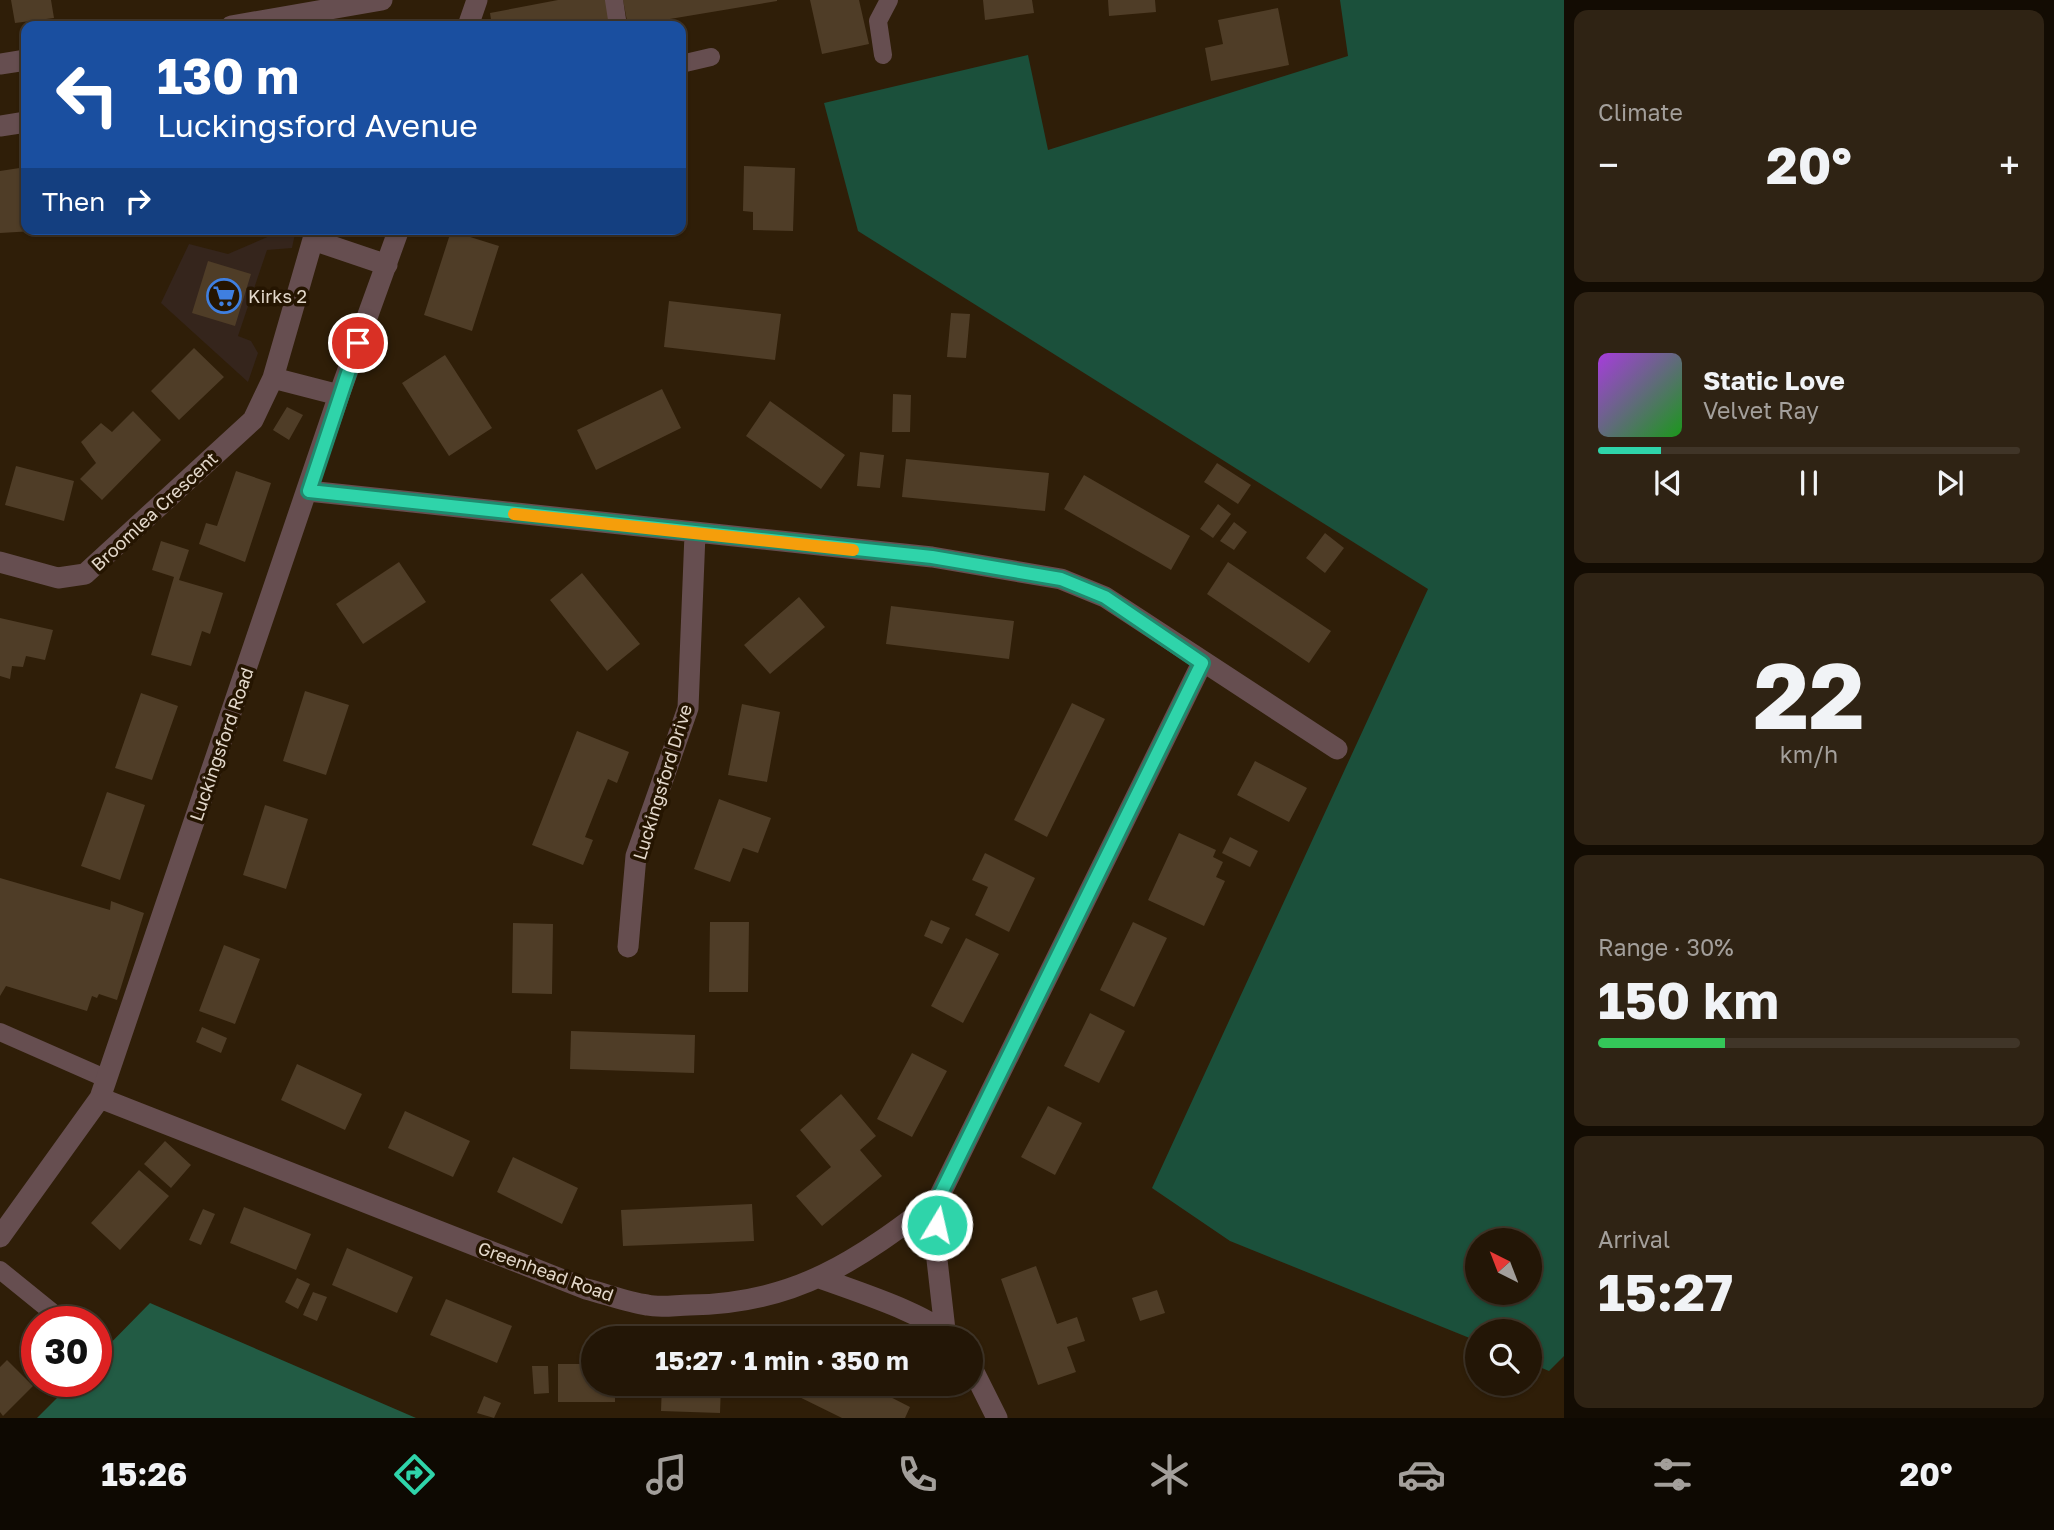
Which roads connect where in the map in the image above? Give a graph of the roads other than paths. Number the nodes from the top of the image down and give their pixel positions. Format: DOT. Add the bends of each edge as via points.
graph roads {
  1 [pos="382,0"];
  2 [pos="477,0"];
  3 [pos="614,0"];
  4 [pos="889,0"];
  5 [pos="259,21"];
  6 [pos="470,21"];
  7 [pos="617,21"];
  8 [pos="883,55"];
  9 [pos="711,57"];
  10 [pos="21,61"];
  11 [pos="686,63"];
  12 [pos="0,64"];
  13 [pos="21,123"];
  14 [pos="0,126"];
  15 [pos="314,235"];
  16 [pos="316,235"];
  17 [pos="397,235"];
  18 [pos="387,265"];
  19 [pos="273,378"];
  20 [pos="339,395"];
  21 [pos="309,491"];
  22 [pos="695,534"];
  23 [pos="0,562"];
  24 [pos="1202,663"];
  25 [pos="1338,749"];
  26 [pos="628,947"];
  27 [pos="0,1032"];
  28 [pos="103,1088"];
  29 [pos="938,1199"];
  30 [pos="0,1237"];
  31 [pos="0,1270"];
  32 [pos="820,1278"];
  33 [pos="44,1306"];
  34 [pos="928,1326"];
  35 [pos="946,1326"];
  36 [pos="983,1389"];
  37 [pos="998,1418"];
  1 -- 5 [label="street"];
  2 -- 6 [label="street"];
  3 -- 7 [label="lane"];
  4 -- 8 [label="lane" via="877,21"];
  9 -- 11 [label="lane"];
  10 -- 12 [label="street"];
  13 -- 14 [label="street"];
  15 -- 19 [label="street, Broomlea Crescent"];
  16 -- 18 [label="street"];
  17 -- 18 [label="street, Luckingsford Road"];
  18 -- 20 [label="street, Luckingsford Road"];
  19 -- 20 [label="street"];
  19 -- 23 [label="street, Broomlea Crescent" via="253,419 86,574 58,578"];
  20 -- 21 [label="street, Luckingsford Road"];
  21 -- 22 [label="street"];
  21 -- 28 [label="street, Luckingsford Road"];
  22 -- 24 [label="street" via="932,557 1061,579 1105,597"];
  22 -- 26 [label="street, Luckingsford Drive" via="688,708 636,856"];
  24 -- 25 [label="street"];
  24 -- 29 [label="street, Greenhead Road"];
  27 -- 28 [label="lane"];
  28 -- 30 [label="street, Luckingsford Road"];
  28 -- 32 [label="street, Greenhead Road" via="586,1289 649,1306 713,1305 778,1293"];
  29 -- 32 [label="street, Greenhead Road" via="883,1241"];
  29 -- 35 [label="street" via="936,1264"];
  31 -- 33 [label="lane"];
  32 -- 34 [label="street"];
  36 -- 37 [label="street"];
}
